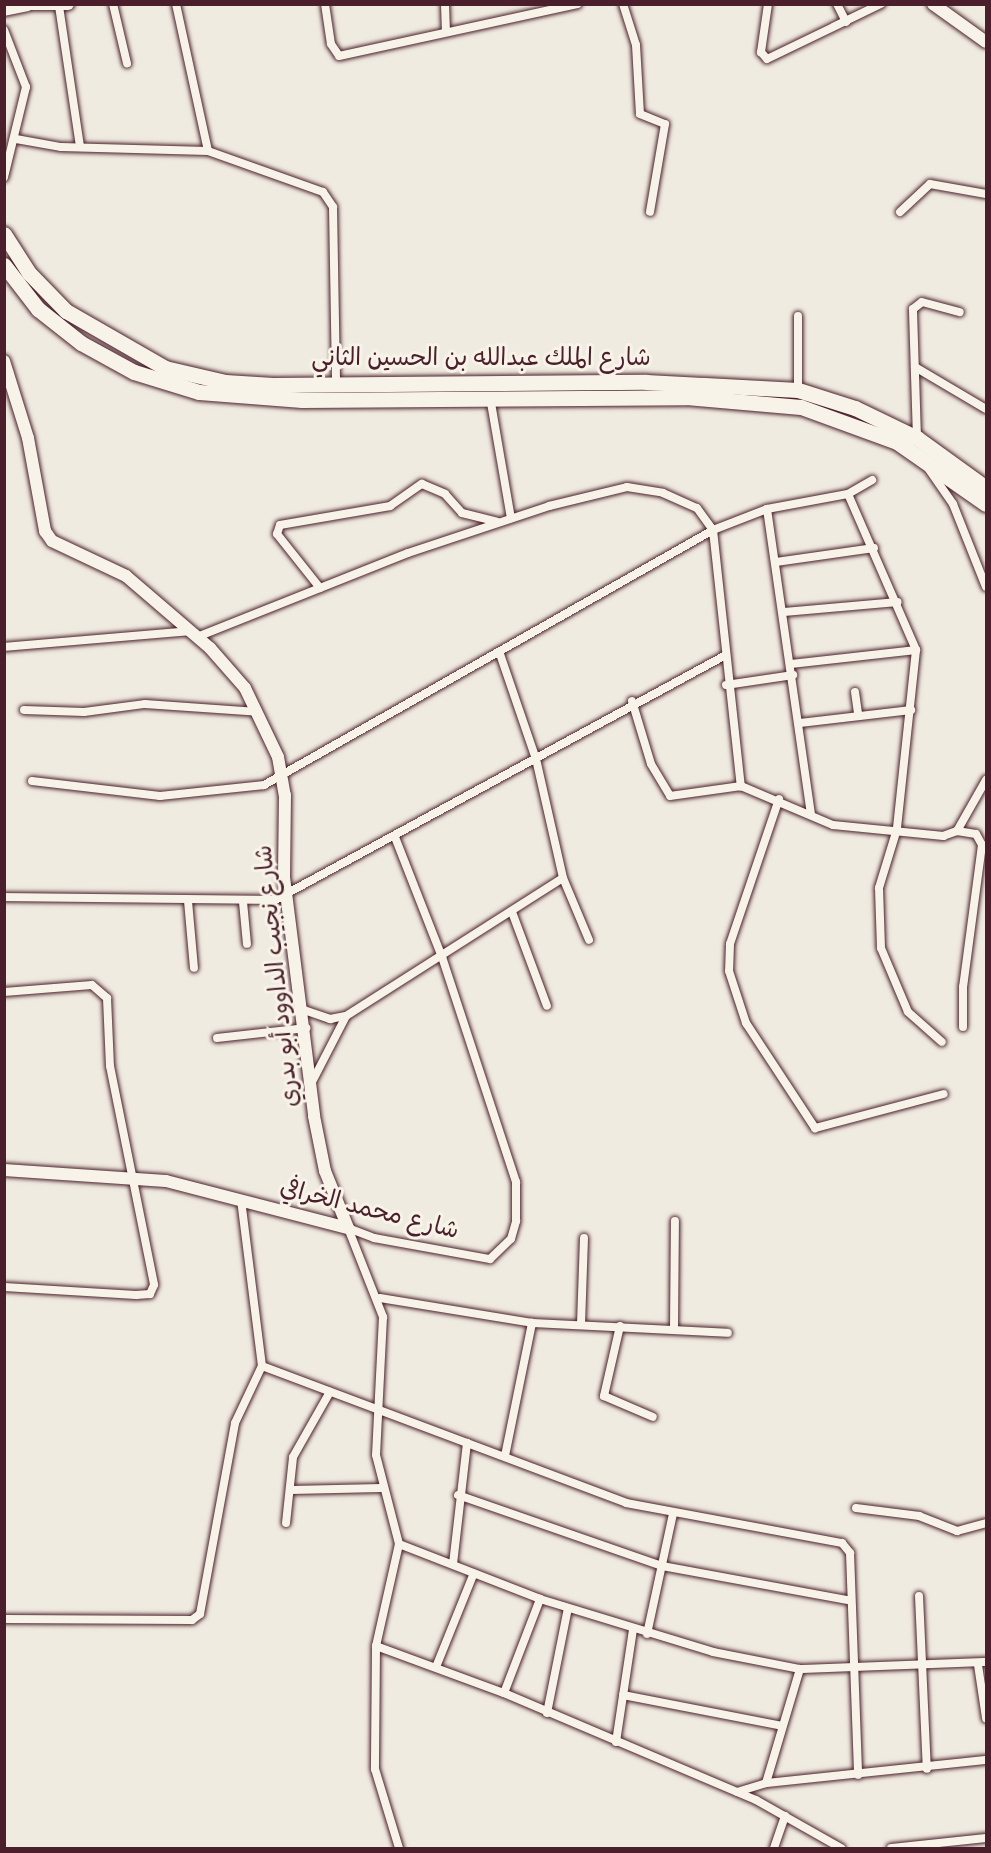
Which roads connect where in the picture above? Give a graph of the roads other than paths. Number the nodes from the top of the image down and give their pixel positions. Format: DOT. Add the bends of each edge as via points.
graph roads {
  1 [pos="113,4"];
  2 [pos="176,4"];
  3 [pos="325,4"];
  4 [pos="445,4"];
  5 [pos="577,4"];
  6 [pos="623,4"];
  7 [pos="768,4"];
  8 [pos="837,4"];
  9 [pos="881,4"];
  10 [pos="933,4"];
  11 [pos="26,5"];
  12 [pos="64,5"];
  13 [pos="4,10"];
  14 [pos="846,22"];
  15 [pos="4,30"];
  16 [pos="446,31"];
  17 [pos="987,42"];
  18 [pos="127,63"];
  19 [pos="16,139"];
  20 [pos="80,146"];
  21 [pos="208,151"];
  22 [pos="4,177"];
  23 [pos="987,194"];
  24 [pos="651,212"];
  25 [pos="900,212"];
  26 [pos="4,234"];
  27 [pos="4,265"];
  28 [pos="960,312"];
  29 [pos="798,316"];
  30 [pos="4,361"];
  31 [pos="915,367"];
  32 [pos="7,381"];
  33 [pos="336,383"];
  34 [pos="568,389"];
  35 [pos="535,390"];
  36 [pos="798,390"];
  37 [pos="490,397"];
  38 [pos="987,409"];
  39 [pos="917,446"];
  40 [pos="872,480"];
  41 [pos="987,488"];
  42 [pos="848,494"];
  43 [pos="987,504"];
  44 [pos="767,509"];
  45 [pos="511,518"];
  46 [pos="501,523"];
  47 [pos="713,530"];
  48 [pos="874,548"];
  49 [pos="776,562"];
  50 [pos="987,587"];
  51 [pos="320,588"];
  52 [pos="898,602"];
  53 [pos="784,612"];
  54 [pos="194,634"];
  55 [pos="4,647"];
  56 [pos="916,650"];
  57 [pos="500,654"];
  58 [pos="724,656"];
  59 [pos="791,664"];
  60 [pos="793,675"];
  61 [pos="726,685"];
  62 [pos="855,692"];
  63 [pos="632,701"];
  64 [pos="24,710"];
  65 [pos="912,710"];
  66 [pos="258,712"];
  67 [pos="858,714"];
  68 [pos="800,723"];
  69 [pos="536,759"];
  70 [pos="282,775"];
  71 [pos="987,780"];
  72 [pos="32,781"];
  73 [pos="741,786"];
  74 [pos="779,799"];
  75 [pos="811,814"];
  76 [pos="897,829"];
  77 [pos="957,831"];
  78 [pos="395,837"];
  79 [pos="563,878"];
  80 [pos="287,896"];
  81 [pos="4,897"];
  82 [pos="188,901"];
  83 [pos="243,902"];
  84 [pos="512,912"];
  85 [pos="589,940"];
  86 [pos="247,944"];
  87 [pos="442,957"];
  88 [pos="194,968"];
  89 [pos="4,992"];
  90 [pos="547,1006"];
  91 [pos="304,1010"];
  92 [pos="346,1016"];
  93 [pos="963,1027"];
  94 [pos="306,1028"];
  95 [pos="217,1038"];
  96 [pos="942,1042"];
  97 [pos="312,1082"];
  98 [pos="944,1094"];
  99 [pos="4,1170"];
  100 [pos="136,1177"];
  101 [pos="241,1200"];
  102 [pos="675,1221"];
  103 [pos="348,1228"];
  104 [pos="584,1238"];
  105 [pos="4,1287"];
  106 [pos="380,1298"];
  107 [pos="532,1323"];
  108 [pos="581,1324"];
  109 [pos="620,1326"];
  110 [pos="674,1328"];
  111 [pos="728,1333"];
  112 [pos="262,1366"];
  113 [pos="330,1392"];
  114 [pos="375,1406"];
  115 [pos="653,1417"];
  116 [pos="466,1443"];
  117 [pos="505,1456"];
  118 [pos="381,1488"];
  119 [pos="291,1490"];
  120 [pos="458,1495"];
  121 [pos="856,1508"];
  122 [pos="673,1514"];
  123 [pos="286,1523"];
  124 [pos="987,1523"];
  125 [pos="399,1544"];
  126 [pos="453,1564"];
  127 [pos="662,1566"];
  128 [pos="474,1573"];
  129 [pos="919,1596"];
  130 [pos="540,1599"];
  131 [pos="848,1600"];
  132 [pos="568,1608"];
  133 [pos="4,1619"];
  134 [pos="633,1630"];
  135 [pos="646,1634"];
  136 [pos="376,1646"];
  137 [pos="982,1663"];
  138 [pos="856,1666"];
  139 [pos="923,1666"];
  140 [pos="436,1667"];
  141 [pos="800,1669"];
  142 [pos="504,1693"];
  143 [pos="623,1695"];
  144 [pos="548,1713"];
  145 [pos="987,1718"];
  146 [pos="783,1726"];
  147 [pos="616,1742"];
  148 [pos="987,1760"];
  149 [pos="927,1768"];
  150 [pos="858,1775"];
  151 [pos="766,1783"];
  152 [pos="737,1792"];
  153 [pos="786,1816"];
  154 [pos="987,1838"];
  155 [pos="399,1848"];
  156 [pos="774,1848"];
  157 [pos="841,1848"];
  158 [pos="891,1848"];
  1 -- 18 [label="street"];
  2 -- 21 [label="street"];
  3 -- 16 [label="street" via="331,44 339,56"];
  4 -- 16 [label="street"];
  5 -- 16 [label="street"];
  6 -- 24 [label="street" via="636,45 640,114 665,124"];
  7 -- 14 [label="street" via="761,52 767,59"];
  8 -- 14 [label="street"];
  9 -- 14 [label="street"];
  10 -- 17 [label="street"];
  11 -- 12 [label="street"];
  11 -- 13 [label="street"];
  12 -- 20 [label="street"];
  15 -- 19 [label="street" via="26,77"];
  19 -- 20 [label="street"];
  19 -- 22 [label="street"];
  20 -- 21 [label="street"];
  21 -- 33 [label="street" via="245,160 329,197 337,272"];
  23 -- 25 [label="street" via="930,184"];
  26 -- 33 [label="highway, شارع الملك عبدالله بن الحسين الثاني" via="29,273 66,311 136,356 225,382"];
  27 -- 37 [label="highway, شارع الملك عبدالله بن الحسين الثاني" via="38,309 68,333 165,383 242,398"];
  28 -- 31 [label="street" via="916,304"];
  29 -- 36 [label="street"];
  30 -- 32 [label="street, شارع نجيب الداوود أبو بدري"];
  31 -- 38 [label="street"];
  31 -- 39 [label="street"];
  32 -- 54 [label="street, شارع نجيب الداوود أبو بدري" via="28,438 45,531 52,541 126,576"];
  33 -- 35 [label="highway, شارع الملك عبدالله بن الحسين الثاني"];
  34 -- 35 [label="highway, شارع الملك عبدالله بن الحسين الثاني"];
  34 -- 36 [label="highway, شارع الملك عبدالله بن الحسين الثاني" via="743,384"];
  34 -- 39 [label="highway, شارع الملك عبدالله بن الحسين الثاني" via="801,407"];
  35 -- 37 [label="highway, شارع الملك عبدالله بن الحسين الثاني"];
  36 -- 39 [label="highway, شارع الملك عبدالله بن الحسين الثاني" via="855,408"];
  37 -- 45 [label="street"];
  39 -- 41 [label="highway, شارع الملك عبدالله بن الحسين الثاني"];
  39 -- 43 [label="highway, شارع الملك عبدالله بن الحسين الثاني"];
  39 -- 50 [label="street" via="953,504"];
  40 -- 42 [label="street"];
  42 -- 44 [label="street"];
  42 -- 48 [label="street"];
  44 -- 47 [label="street"];
  44 -- 49 [label="street"];
  45 -- 46 [label="street"];
  45 -- 47 [label="street" via="627,487 663,493 697,508"];
  46 -- 51 [label="street"];
  46 -- 51 [label="street" via="462,513 445,494 422,484 390,506 280,525 277,534"];
  47 -- 57 [label="street"];
  47 -- 58 [label="street"];
  48 -- 49 [label="street"];
  48 -- 52 [label="street"];
  49 -- 53 [label="street"];
  51 -- 54 [label="street"];
  52 -- 53 [label="street"];
  52 -- 56 [label="street"];
  53 -- 59 [label="street"];
  54 -- 55 [label="street"];
  54 -- 66 [label="street, شارع نجيب الداوود أبو بدري" via="239,680"];
  56 -- 59 [label="street"];
  56 -- 65 [label="street"];
  57 -- 69 [label="street"];
  57 -- 70 [label="street"];
  58 -- 61 [label="street"];
  58 -- 63 [label="street"];
  59 -- 60 [label="street"];
  60 -- 61 [label="street"];
  60 -- 68 [label="street"];
  61 -- 73 [label="street"];
  62 -- 67 [label="street"];
  63 -- 69 [label="street"];
  63 -- 73 [label="street" via="665,794 675,797"];
  64 -- 66 [label="street" via="84,712 131,704"];
  65 -- 67 [label="street"];
  65 -- 76 [label="street"];
  66 -- 70 [label="street, شارع نجيب الداوود أبو بدري"];
  67 -- 68 [label="street"];
  68 -- 75 [label="street"];
  69 -- 78 [label="street"];
  69 -- 79 [label="street"];
  70 -- 72 [label="street" via="255,788 198,795 130,795"];
  70 -- 80 [label="street, شارع نجيب الداوود أبو بدري"];
  71 -- 77 [label="street"];
  73 -- 74 [label="street"];
  74 -- 75 [label="street"];
  74 -- 98 [label="street" via="730,944 729,971 746,1023 815,1128"];
  75 -- 76 [label="street" via="841,827"];
  76 -- 77 [label="street" via="943,836"];
  76 -- 96 [label="street" via="879,888 881,948 908,1012"];
  77 -- 93 [label="street" via="979,836 982,845 963,987"];
  78 -- 80 [label="street"];
  78 -- 87 [label="street, شارع محمد الخرافي"];
  79 -- 84 [label="street"];
  79 -- 85 [label="street"];
  80 -- 83 [label="street"];
  80 -- 91 [label="street, شارع نجيب الداوود أبو بدري"];
  81 -- 82 [label="street"];
  82 -- 83 [label="street"];
  82 -- 88 [label="street"];
  83 -- 86 [label="street"];
  84 -- 87 [label="street"];
  84 -- 90 [label="street"];
  87 -- 92 [label="street"];
  87 -- 103 [label="street, شارع محمد الخرافي" via="516,1182 518,1202 511,1239 490,1259 479,1259 374,1238"];
  89 -- 100 [label="street" via="84,985 103,991 109,1007 111,1066"];
  91 -- 92 [label="street" via="330,1019"];
  91 -- 94 [label="street, شارع نجيب الداوود أبو بدري"];
  92 -- 97 [label="street"];
  94 -- 95 [label="street"];
  94 -- 97 [label="street, شارع نجيب الداوود أبو بدري"];
  97 -- 103 [label="street, شارع نجيب الداوود أبو بدري" via="318,1142"];
  99 -- 100 [label="street, شارع محمد الخرافي"];
  100 -- 101 [label="street, شارع محمد الخرافي"];
  100 -- 105 [label="street" via="154,1277 150,1294"];
  101 -- 103 [label="street, شارع محمد الخرافي"];
  101 -- 112 [label="street"];
  102 -- 110 [label="street"];
  103 -- 106 [label="street"];
  104 -- 108 [label="street"];
  106 -- 107 [label="street"];
  106 -- 114 [label="street" via="384,1332"];
  107 -- 108 [label="street"];
  107 -- 117 [label="street"];
  108 -- 109 [label="street"];
  109 -- 110 [label="street"];
  109 -- 115 [label="street" via="604,1396"];
  110 -- 111 [label="street"];
  112 -- 113 [label="street"];
  112 -- 133 [label="street" via="235,1423 203,1608 197,1618 53,1623"];
  113 -- 114 [label="street"];
  113 -- 119 [label="street" via="293,1457"];
  114 -- 116 [label="street"];
  114 -- 118 [label="street"];
  116 -- 117 [label="street"];
  116 -- 120 [label="street"];
  117 -- 122 [label="street" via="595,1493"];
  118 -- 119 [label="street"];
  118 -- 125 [label="street"];
  119 -- 123 [label="street"];
  120 -- 126 [label="street"];
  120 -- 127 [label="street"];
  121 -- 124 [label="street" via="919,1516 957,1531"];
  122 -- 127 [label="street"];
  122 -- 131 [label="street" via="842,1543 850,1553"];
  125 -- 126 [label="street"];
  125 -- 136 [label="street"];
  126 -- 128 [label="street"];
  127 -- 131 [label="street"];
  127 -- 135 [label="street"];
  128 -- 130 [label="street"];
  128 -- 140 [label="street"];
  129 -- 139 [label="street"];
  130 -- 132 [label="street"];
  130 -- 142 [label="street"];
  131 -- 138 [label="street"];
  132 -- 134 [label="street"];
  132 -- 144 [label="street"];
  134 -- 135 [label="street"];
  134 -- 143 [label="street"];
  135 -- 141 [label="street"];
  136 -- 140 [label="street"];
  136 -- 155 [label="street" via="375,1769"];
  137 -- 139 [label="street"];
  137 -- 145 [label="street"];
  138 -- 139 [label="street"];
  138 -- 141 [label="street"];
  138 -- 150 [label="street"];
  139 -- 149 [label="street"];
  140 -- 142 [label="street"];
  141 -- 146 [label="street"];
  142 -- 144 [label="street"];
  143 -- 146 [label="street"];
  143 -- 147 [label="street"];
  144 -- 147 [label="street"];
  146 -- 151 [label="street"];
  147 -- 152 [label="street"];
  148 -- 149 [label="street"];
  149 -- 150 [label="street"];
  150 -- 151 [label="street"];
  151 -- 152 [label="street"];
  152 -- 153 [label="street"];
  153 -- 156 [label="street"];
  153 -- 157 [label="street"];
  154 -- 158 [label="street"];
}
